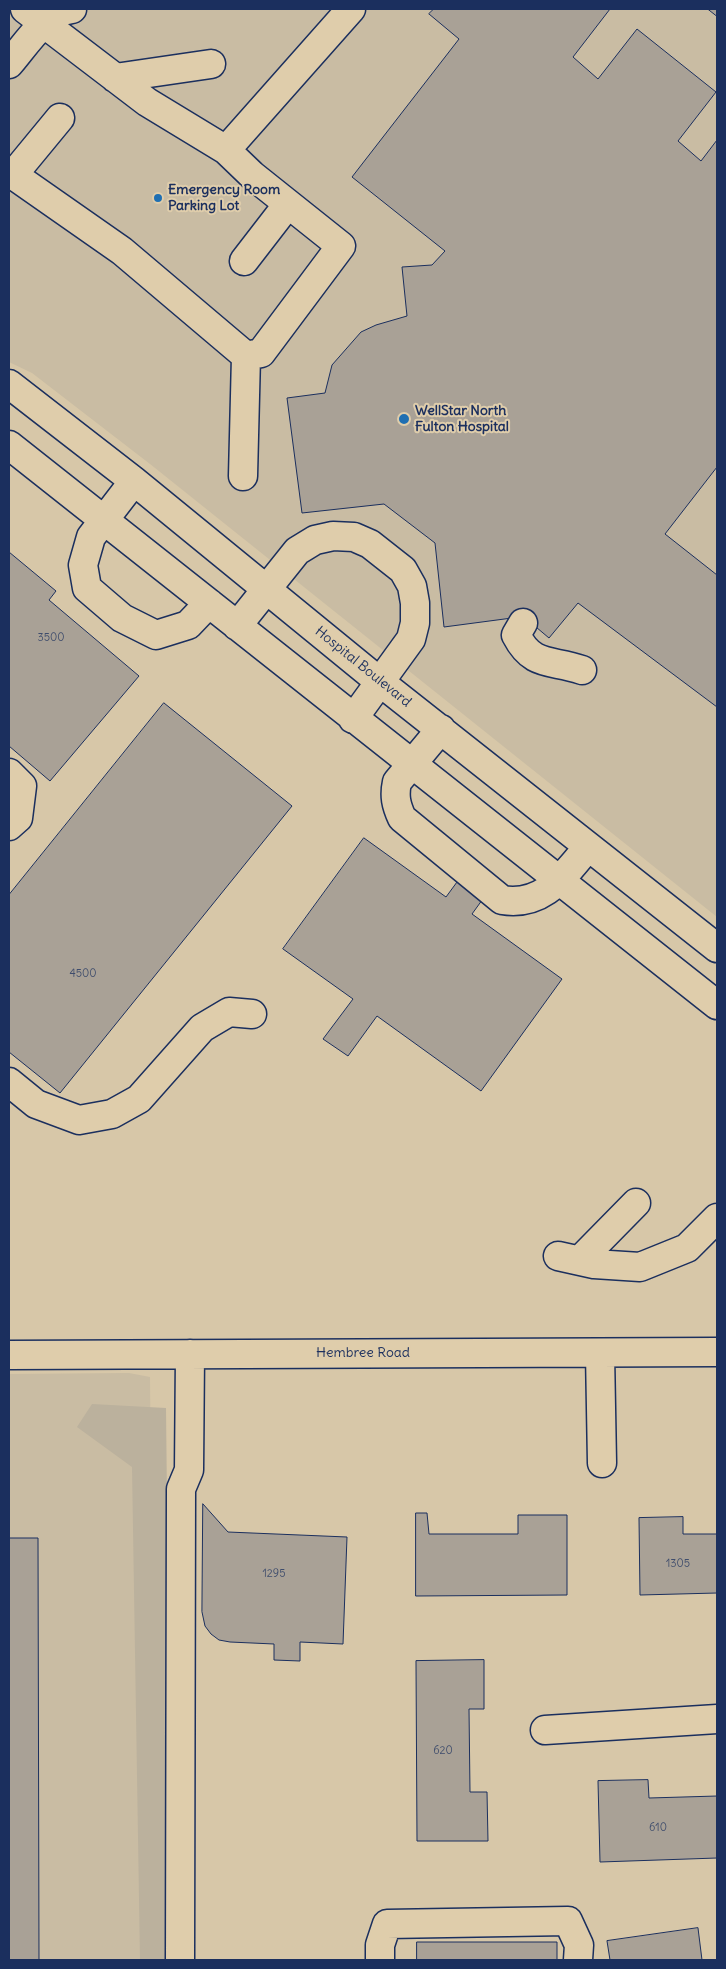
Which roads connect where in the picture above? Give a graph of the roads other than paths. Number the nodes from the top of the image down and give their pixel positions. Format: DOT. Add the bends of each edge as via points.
graph roads {
  1 [pos="72,9"];
  2 [pos="350,9"];
  3 [pos="34,17"];
  4 [pos="9,64"];
  5 [pos="211,64"];
  6 [pos="115,78"];
  7 [pos="60,118"];
  8 [pos="226,150"];
  9 [pos="11,174"];
  10 [pos="288,204"];
  11 [pos="244,262"];
  12 [pos="246,356"];
  13 [pos="9,384"];
  14 [pos="9,445"];
  15 [pos="243,476"];
  16 [pos="134,481"];
  17 [pos="104,520"];
  18 [pos="266,589"];
  19 [pos="209,604"];
  20 [pos="523,623"];
  21 [pos="237,626"];
  22 [pos="582,670"];
  23 [pos="380,682"];
  24 [pos="353,719"];
  25 [pos="441,729"];
  26 [pos="410,764"];
  27 [pos="9,773"];
  28 [pos="9,826"];
  29 [pos="588,846"];
  30 [pos="560,880"];
  31 [pos="717,948"];
  32 [pos="717,1005"];
  33 [pos="252,1014"];
  34 [pos="9,1082"];
  35 [pos="636,1204"];
  36 [pos="717,1218"];
  37 [pos="600,1352"];
  38 [pos="717,1352"];
  39 [pos="190,1354"];
  40 [pos="9,1355"];
  41 [pos="602,1464"];
  42 [pos="717,1719"];
  43 [pos="545,1730"];
  44 [pos="180,1960"];
  45 [pos="380,1960"];
  46 [pos="578,1960"];
  1 -- 3 [label="street"];
  2 -- 8 [label="street"];
  3 -- 4 [label="street"];
  3 -- 6 [label="street"];
  5 -- 6 [label="street"];
  6 -- 8 [label="street" via="147,102"];
  7 -- 9 [label="street"];
  8 -- 10 [label="street"];
  9 -- 12 [label="street" via="122,251"];
  10 -- 11 [label="street"];
  10 -- 12 [label="street" via="341,246 261,353"];
  12 -- 15 [label="street"];
  13 -- 16 [label="street, Hospital Boulevard"];
  14 -- 17 [label="street"];
  16 -- 17 [label="street"];
  16 -- 18 [label="street, Hospital Boulevard"];
  17 -- 19 [label="street"];
  17 -- 19 [label="street" via="91,537 83,565 87,588 122,618 156,635 188,625"];
  18 -- 21 [label="street"];
  18 -- 23 [label="street, Hospital Boulevard"];
  18 -- 23 [label="street" via="296,551 315,540 334,536 354,537 370,544 403,570 412,586 415,623 411,639"];
  19 -- 21 [label="street"];
  20 -- 22 [label="street" via="516,635 524,651 541,661 563,663"];
  21 -- 24 [label="street"];
  23 -- 24 [label="street"];
  23 -- 25 [label="street, Hospital Boulevard"];
  24 -- 26 [label="street"];
  25 -- 26 [label="street"];
  25 -- 29 [label="street, Hospital Boulevard"];
  26 -- 30 [label="street"];
  26 -- 30 [label="street" via="394,792 402,818 502,900 513,902 538,897"];
  27 -- 28 [label="street" via="22,786 18,818"];
  29 -- 30 [label="street"];
  29 -- 31 [label="street, Hospital Boulevard"];
  30 -- 32 [label="street"];
  33 -- 34 [label="street" via="229,1012 202,1028 139,1099 112,1114 79,1120 36,1104"];
  35 -- 36 [label="street" via="569,1258 640,1267 687,1248"];
  37 -- 38 [label="street, Hembree Road"];
  37 -- 39 [label="street, Hembree Road"];
  37 -- 41 [label="street"];
  39 -- 40 [label="street, Hembree Road"];
  39 -- 44 [label="street" via="188,1470 180,1489"];
  42 -- 43 [label="street"];
  45 -- 46 [label="street" via="380,1945 387,1924 568,1921 579,1945"];
}
